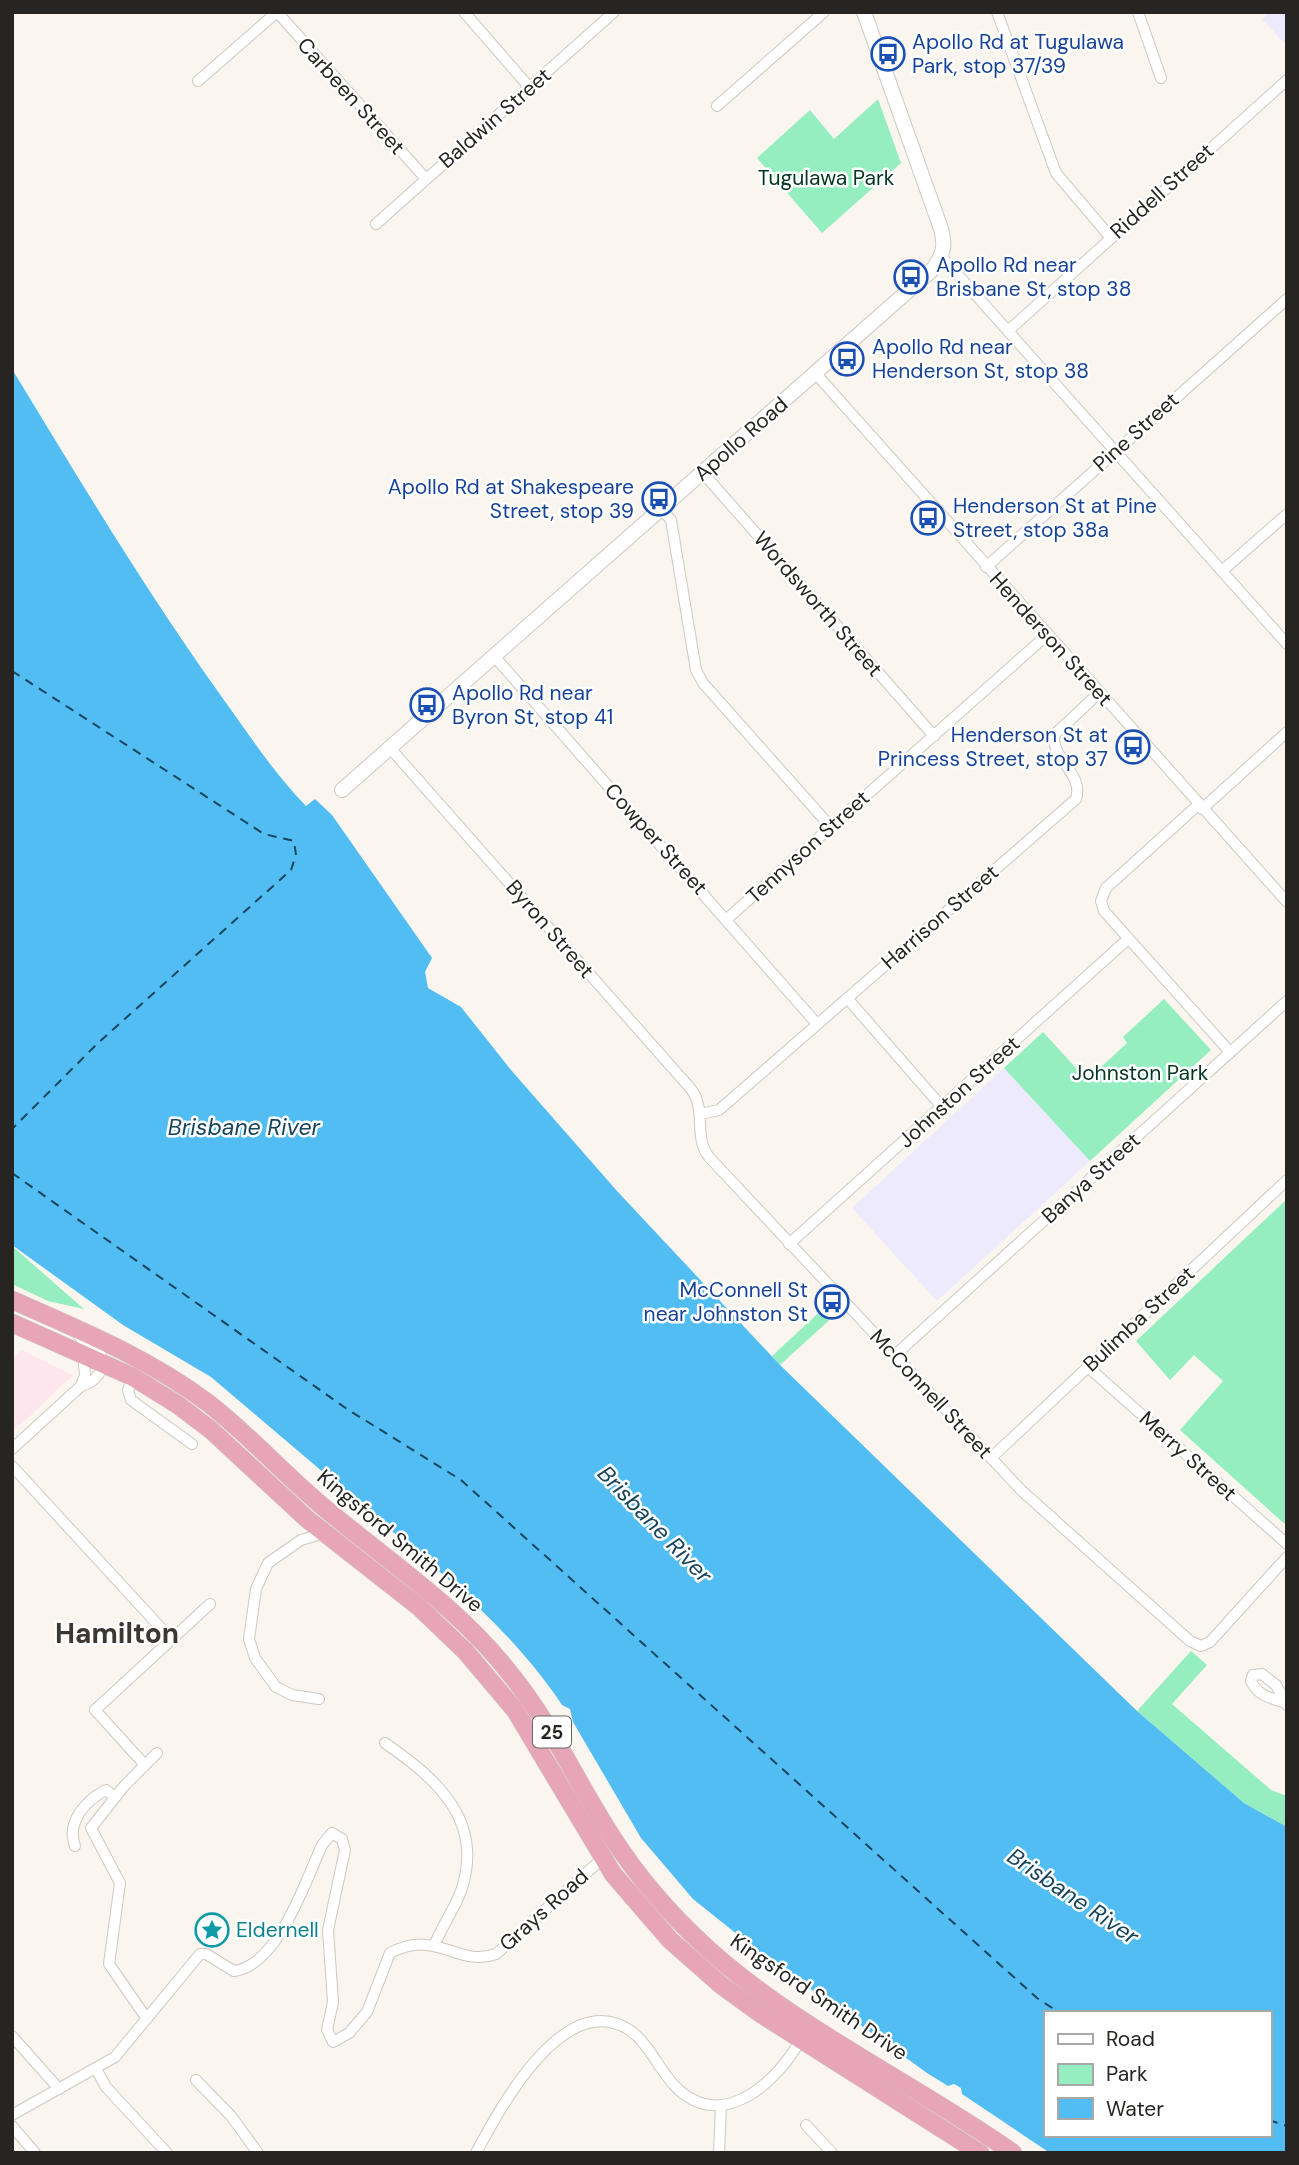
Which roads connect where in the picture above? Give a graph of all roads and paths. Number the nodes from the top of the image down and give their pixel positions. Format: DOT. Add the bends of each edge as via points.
graph roads {
  1 [pos="277,12"];
  2 [pos="464,12"];
  3 [pos="614,12"];
  4 [pos="824,12"];
  5 [pos="864,12"];
  6 [pos="997,12"];
  7 [pos="1138,12"];
  8 [pos="1161,78"];
  9 [pos="1287,80"];
  10 [pos="198,81"];
  11 [pos="530,88"];
  12 [pos="718,106"];
  13 [pos="426,179"];
  14 [pos="376,224"];
  15 [pos="1111,238"];
  16 [pos="942,257"];
  17 [pos="1287,299"];
  18 [pos="1008,331"];
  19 [pos="816,374"];
  20 [pos="1115,452"];
  21 [pos="703,473"];
  22 [pos="661,509"];
  23 [pos="1287,514"];
  24 [pos="986,566"];
  25 [pos="1222,571"];
  26 [pos="1047,635"];
  27 [pos="1287,644"];
  28 [pos="494,656"];
  29 [pos="1099,693"];
  30 [pos="1287,732"];
  31 [pos="934,736"];
  32 [pos="390,748"];
  33 [pos="342,790"];
  34 [pos="1200,807"];
  35 [pos="830,826"];
  36 [pos="1287,902"];
  37 [pos="727,919"];
  38 [pos="1128,939"];
  39 [pos="847,998"];
  40 [pos="1287,1001"];
  41 [pos="817,1024"];
  42 [pos="1230,1052"];
  43 [pos="942,1107"];
  44 [pos="700,1114"];
  45 [pos="1287,1181"];
  46 [pos="789,1244"];
  47 [pos="12,1300"];
  48 [pos="12,1323"];
  49 [pos="72,1326"];
  50 [pos="83,1354"];
  51 [pos="895,1355"];
  52 [pos="103,1363"];
  53 [pos="1088,1367"];
  54 [pos="133,1377"];
  55 [pos="81,1387"];
  56 [pos="192,1444"];
  57 [pos="12,1449"];
  58 [pos="991,1458"];
  59 [pos="12,1466"];
  60 [pos="307,1519"];
  61 [pos="325,1533"];
  62 [pos="301,1540"];
  63 [pos="1287,1544"];
  64 [pos="1287,1557"];
  65 [pos="210,1604"];
  66 [pos="172,1640"];
  67 [pos="319,1699"];
  68 [pos="385,1742"];
  69 [pos="157,1753"];
  70 [pos="144,1764"];
  71 [pos="115,1797"];
  72 [pos="75,1846"];
  73 [pos="603,1858"];
  74 [pos="435,1944"];
  75 [pos="147,2019"];
  76 [pos="12,2036"];
  77 [pos="801,2039"];
  78 [pos="96,2069"];
  79 [pos="196,2080"];
  80 [pos="59,2089"];
  81 [pos="720,2106"];
  82 [pos="12,2115"];
  83 [pos="806,2125"];
  84 [pos="12,2126"];
  85 [pos="257,2147"];
  86 [pos="35,2153"];
  87 [pos="167,2153"];
  88 [pos="267,2153"];
  89 [pos="476,2153"];
  90 [pos="719,2153"];
  91 [pos="832,2153"];
  92 [pos="980,2153"];
  93 [pos="1013,2153"];
  1 -- 10 [label="street"];
  1 -- 13 [label="street, Carbeen Street"];
  2 -- 11 [label="street"];
  3 -- 11 [label="street, Baldwin Street"];
  4 -- 12 [label="street"];
  5 -- 16 [label="street" via="944,238"];
  6 -- 15 [label="street" via="1056,173"];
  7 -- 8 [label="street"];
  9 -- 15 [label="street, Riddell Street"];
  11 -- 13 [label="street, Baldwin Street"];
  13 -- 14 [label="street, Baldwin Street"];
  15 -- 18 [label="street, Riddell Street"];
  16 -- 18 [label="street"];
  16 -- 19 [label="street, Apollo Road"];
  17 -- 20 [label="street, Pine Street"];
  18 -- 20 [label="street"];
  19 -- 21 [label="street, Apollo Road"];
  19 -- 24 [label="street, Henderson Street"];
  20 -- 24 [label="street, Pine Street"];
  20 -- 25 [label="street"];
  21 -- 22 [label="street, Apollo Road"];
  21 -- 31 [label="street, Wordsworth Street"];
  22 -- 28 [label="street, Apollo Road"];
  22 -- 35 [label="street" via="671,520 696,670"];
  23 -- 25 [label="street"];
  24 -- 26 [label="street, Henderson Street"];
  25 -- 27 [label="street"];
  26 -- 29 [label="street, Henderson Street"];
  26 -- 31 [label="street, Tennyson Street"];
  28 -- 32 [label="street, Apollo Road"];
  28 -- 37 [label="street, Cowper Street"];
  29 -- 34 [label="street, Henderson Street"];
  29 -- 39 [label="street, Harrison Street" via="1054,735 1055,747 1077,782 1076,799"];
  30 -- 34 [label="street"];
  31 -- 35 [label="street, Tennyson Street"];
  32 -- 33 [label="street, Apollo Road"];
  32 -- 44 [label="street, Byron Street" via="683,1080 699,1102"];
  34 -- 36 [label="street, Henderson Street"];
  34 -- 38 [label="street" via="1106,888 1101,901 1104,911"];
  35 -- 37 [label="street, Tennyson Street"];
  37 -- 41 [label="street, Cowper Street"];
  38 -- 42 [label="street"];
  38 -- 43 [label="street, Johnston Street"];
  39 -- 41 [label="street, Harrison Street"];
  39 -- 43 [label="street"];
  40 -- 42 [label="street, Banya Street"];
  41 -- 44 [label="street, Harrison Street" via="719,1110"];
  42 -- 51 [label="street, Banya Street"];
  43 -- 46 [label="street, Johnston Street"];
  44 -- 46 [label="street, McConnell Street" via="704,1151"];
  45 -- 53 [label="street, Bulimba Street"];
  46 -- 51 [label="street, McConnell Street"];
  47 -- 49 [label="highway, Kingsford Smith Drive / 25"];
  48 -- 50 [label="highway, Kingsford Smith Drive / 25"];
  49 -- 52 [label="street" via="84,1342 98,1350"];
  49 -- 93 [label="highway, Kingsford Smith Drive / 25" via="135,1356 194,1393 318,1503 466,1624 541,1716 635,1870 710,1951 797,2015"];
  50 -- 52 [label="highway, Kingsford Smith Drive / 25"];
  50 -- 55 [label="street"];
  51 -- 58 [label="street, McConnell Street"];
  52 -- 54 [label="highway, Kingsford Smith Drive / 25"];
  52 -- 55 [label="street" via="94,1380"];
  53 -- 58 [label="street, Bulimba Street"];
  53 -- 63 [label="street, Merry Street"];
  54 -- 56 [label="street" via="128,1390 131,1399"];
  54 -- 60 [label="highway, Kingsford Smith Drive / 25" via="211,1430"];
  55 -- 57 [label="street"];
  58 -- 64 [label="street, McConnell Street" via="1042,1510 1201,1646 1210,1643"];
  59 -- 66 [label="street"];
  60 -- 61 [label="highway, Kingsford Smith Drive / 25"];
  60 -- 62 [label="street"];
  61 -- 62 [label="street"];
  61 -- 73 [label="highway, Kingsford Smith Drive / 25" via="419,1606 482,1669 531,1734"];
  62 -- 67 [label="street" via="273,1558 262,1573 249,1644 277,1688"];
  65 -- 66 [label="street"];
  66 -- 70 [label="street" via="95,1710"];
  68 -- 74 [label="street" via="431,1778 456,1810 465,1837 467,1862 461,1889"];
  69 -- 70 [label="street"];
  70 -- 71 [label="street"];
  71 -- 72 [label="street" via="106,1790 86,1805 73,1826"];
  71 -- 75 [label="street" via="91,1828 120,1883 108,1962"];
  73 -- 74 [label="street, Grays Road" via="496,1954 475,1957"];
  73 -- 77 [label="highway, Kingsford Smith Drive / 25" via="641,1909 685,1954 740,2000"];
  74 -- 75 [label="street, Grays Road" via="414,1944 389,1955 367,2012 349,2033 331,2040 327,2030 333,1996 328,1930 345,1850 342,1839 329,1834 282,1930 266,1951 236,1971 200,1954"];
  75 -- 78 [label="street" via="115,2057"];
  76 -- 80 [label="street"];
  77 -- 81 [label="street" via="757,2092"];
  77 -- 92 [label="highway, Kingsford Smith Drive / 25"];
  78 -- 80 [label="street"];
  78 -- 87 [label="street" via="106,2087"];
  79 -- 85 [label="street"];
  80 -- 82 [label="street"];
  81 -- 89 [label="street" via="684,2095 644,2044 624,2027 584,2025 561,2035 534,2063"];
  81 -- 90 [label="street"];
  83 -- 91 [label="street"];
  84 -- 86 [label="street"];
  85 -- 88 [label="street"];
}
